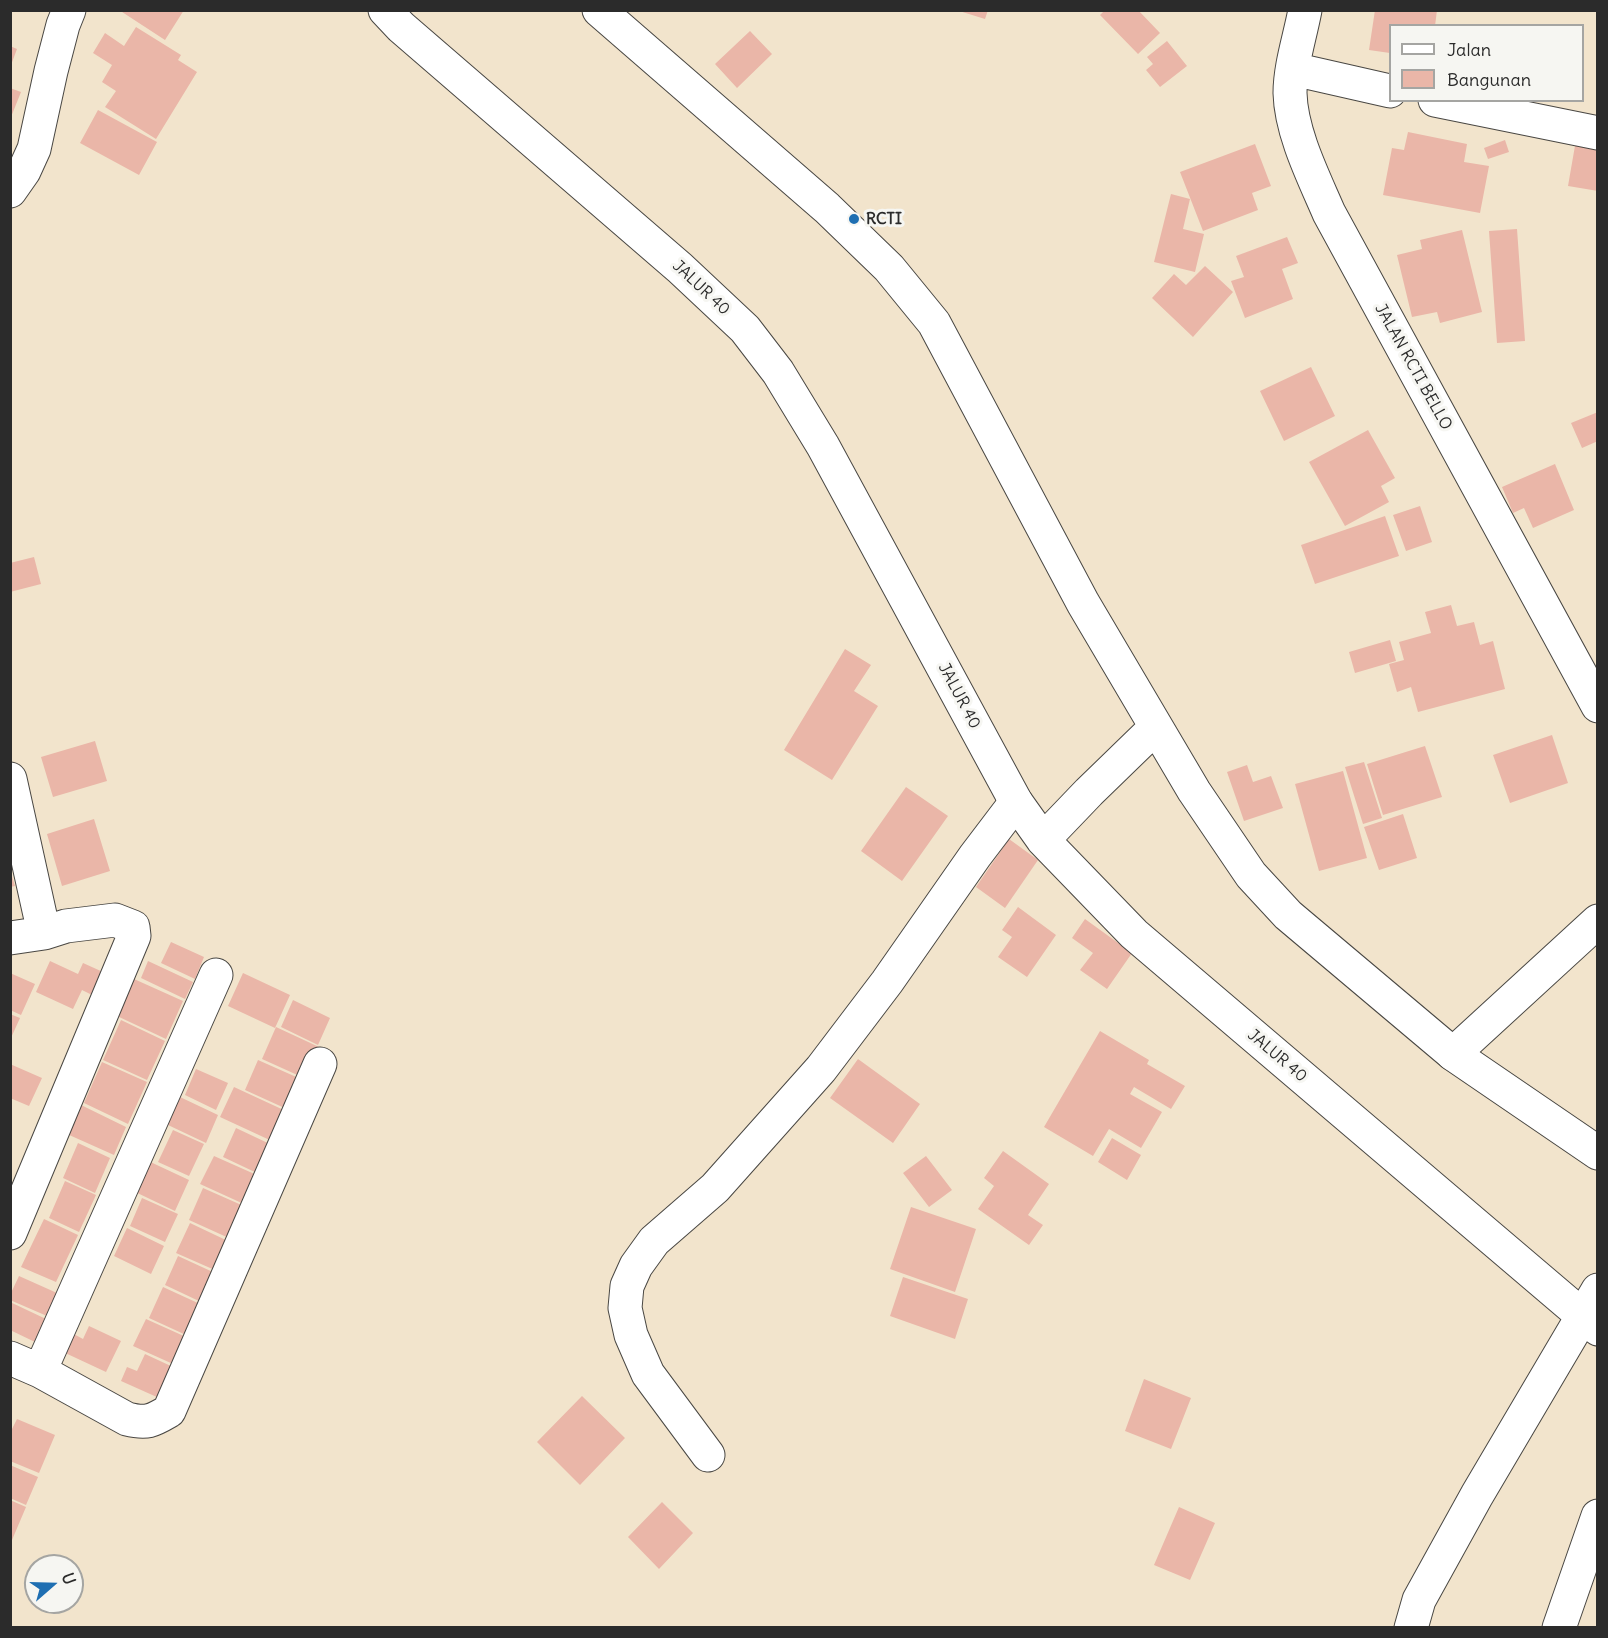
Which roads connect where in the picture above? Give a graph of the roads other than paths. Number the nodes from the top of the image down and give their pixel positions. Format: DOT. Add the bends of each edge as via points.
graph roads {
  1 [pos="69,10"];
  2 [pos="385,10"];
  3 [pos="599,10"];
  4 [pos="1305,10"];
  5 [pos="1293,69"];
  6 [pos="1389,92"];
  7 [pos="1445,102"];
  8 [pos="1598,133"];
  9 [pos="10,191"];
  10 [pos="1598,706"];
  11 [pos="1156,727"];
  12 [pos="10,778"];
  13 [pos="1016,802"];
  14 [pos="1043,840"];
  15 [pos="1598,921"];
  16 [pos="44,933"];
  17 [pos="10,938"];
  18 [pos="216,975"];
  19 [pos="1453,1054"];
  20 [pos="320,1064"];
  21 [pos="1598,1153"];
  22 [pos="10,1233"];
  23 [pos="1592,1311"];
  24 [pos="10,1358"];
  25 [pos="40,1371"];
  26 [pos="708,1455"];
  27 [pos="1598,1516"];
  28 [pos="1411,1628"];
  29 [pos="1559,1628"];
  1 -- 9 [label="main road" via="34,149"];
  2 -- 13 [label="main road, JALUR 40" via="745,328 778,372 823,446"];
  3 -- 11 [label="main road" via="827,208 889,268 934,323 1083,603"];
  4 -- 5 [label="main road, JALAN RCTI BELLO"];
  5 -- 6 [label="main road"];
  5 -- 10 [label="main road, JALAN RCTI BELLO" via="1290,94 1295,125 1329,213"];
  7 -- 8 [label="main road"];
  11 -- 14 [label="main road"];
  11 -- 19 [label="main road" via="1251,875 1288,915"];
  12 -- 16 [label="main road"];
  13 -- 14 [label="main road, JALUR 40"];
  13 -- 26 [label="main road" via="821,1069 715,1188 654,1241 636,1266 627,1286 625,1308 631,1335 648,1374"];
  14 -- 23 [label="main road, JALUR 40" via="1134,934 1548,1288"];
  15 -- 19 [label="main road"];
  16 -- 17 [label="main road"];
  16 -- 22 [label="main road" via="115,920 133,927 134,936"];
  18 -- 25 [label="main road"];
  19 -- 21 [label="main road"];
  20 -- 25 [label="main road" via="169,1411 150,1422 127,1419"];
  23 -- 28 [label="main road" via="1477,1495 1419,1600"];
  24 -- 25 [label="main road"];
  27 -- 29 [label="main road"];
}
